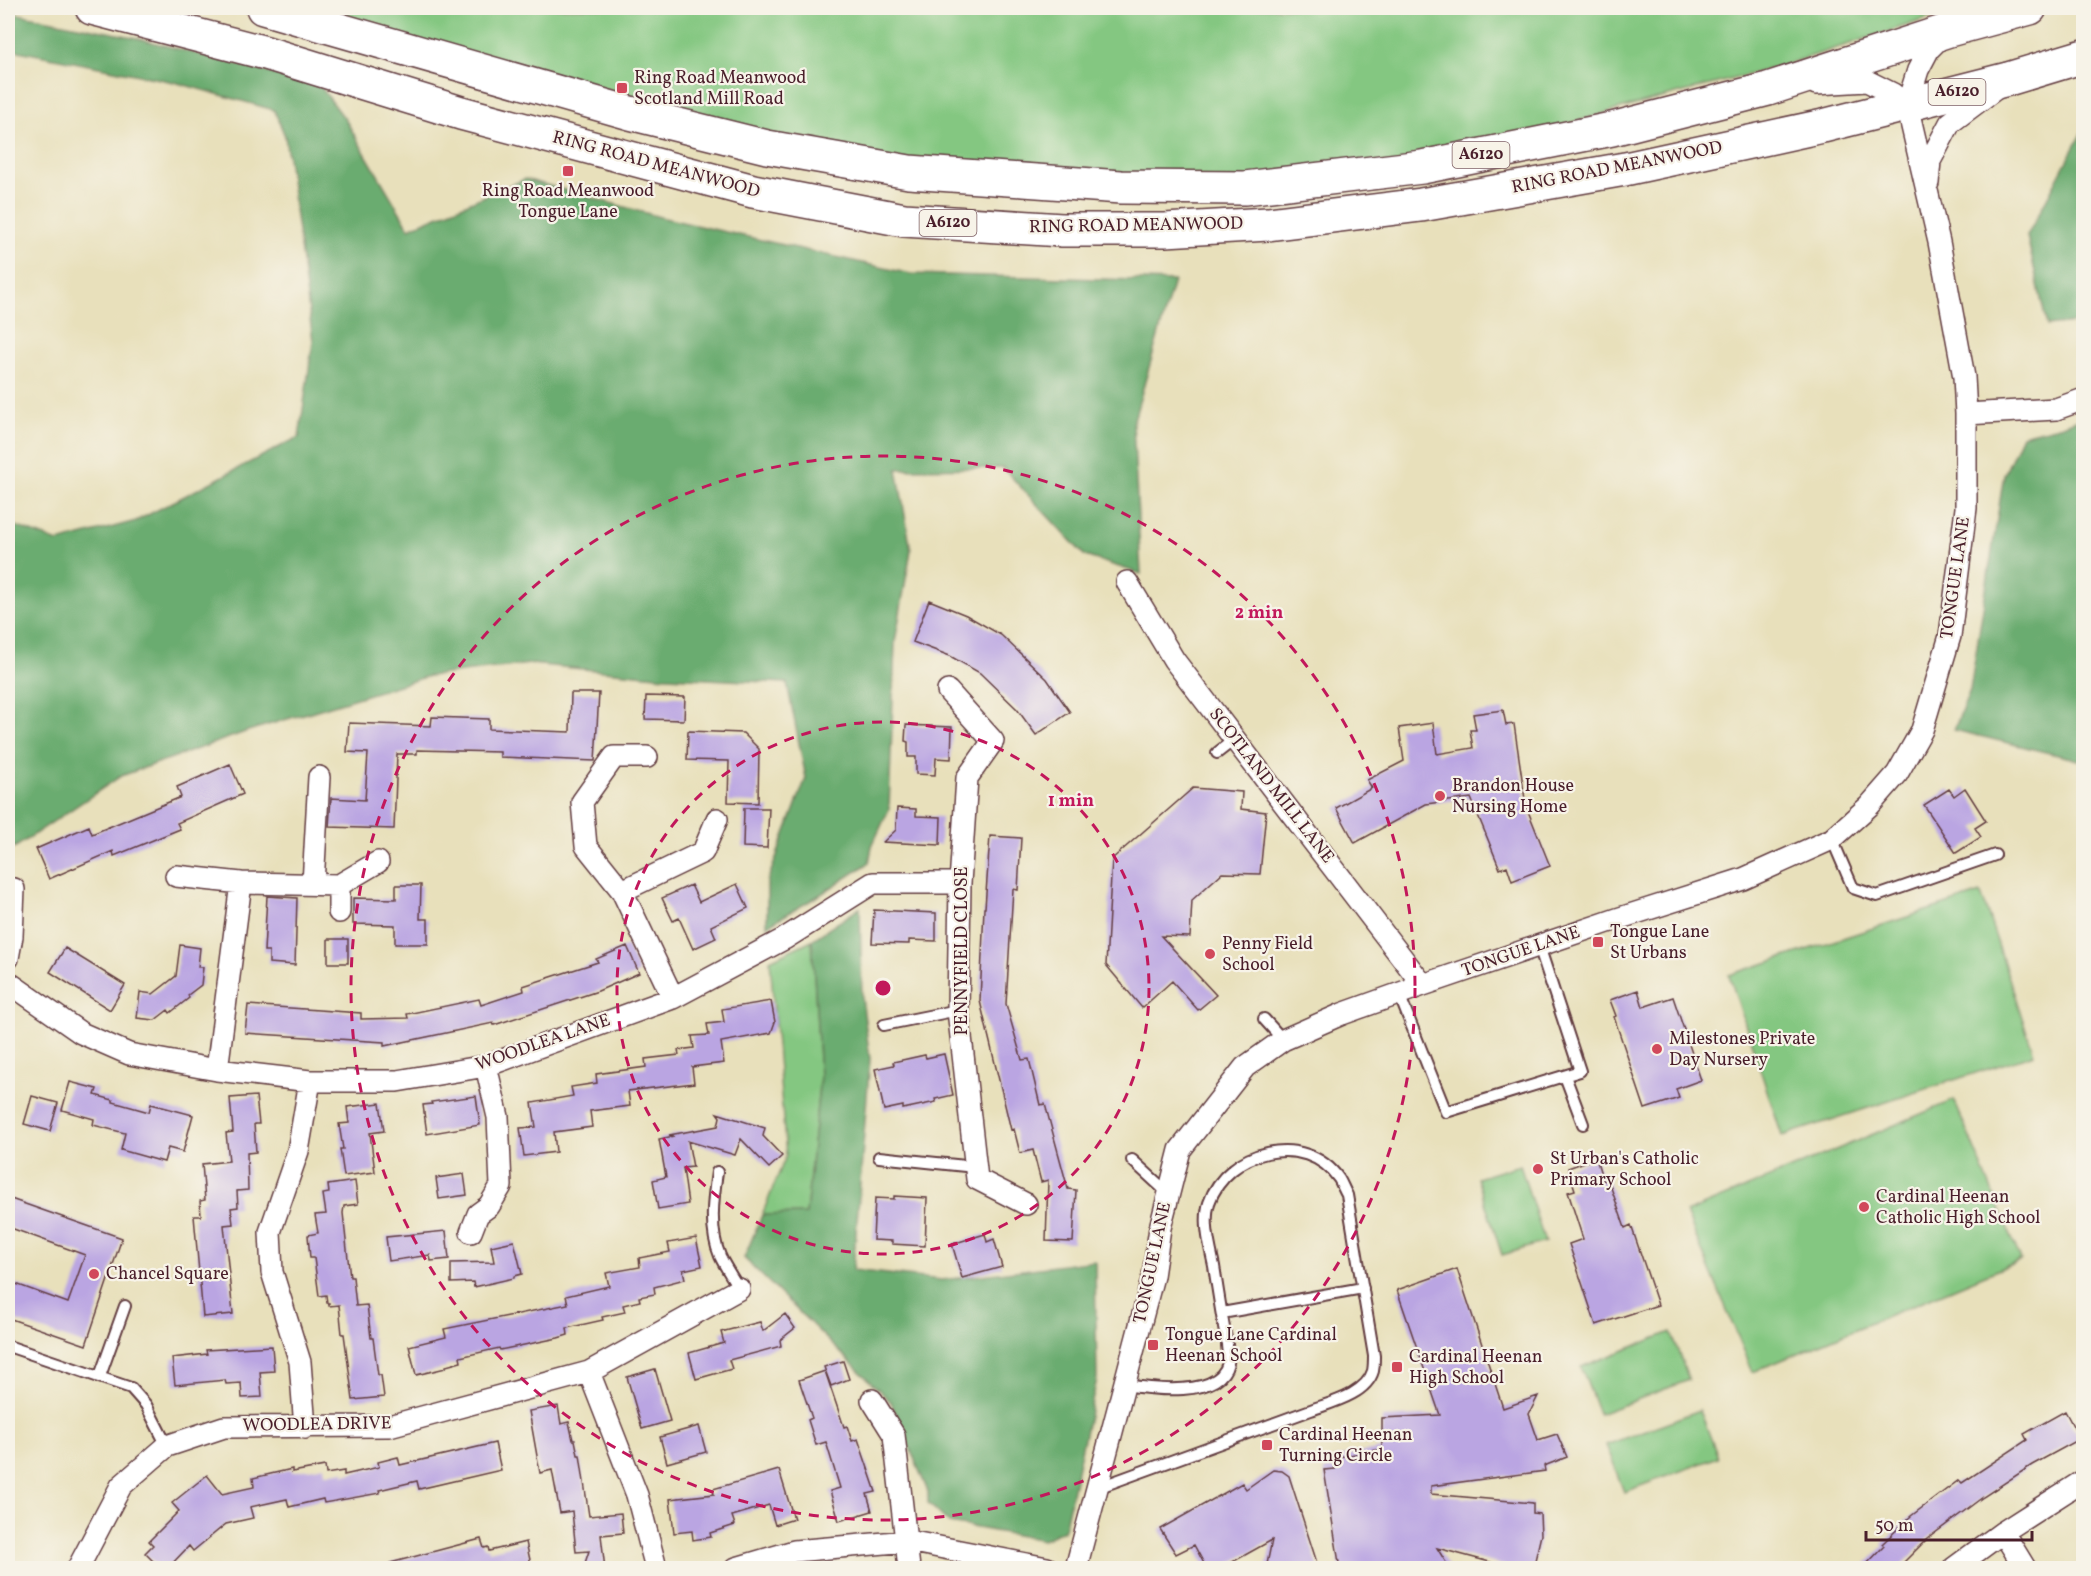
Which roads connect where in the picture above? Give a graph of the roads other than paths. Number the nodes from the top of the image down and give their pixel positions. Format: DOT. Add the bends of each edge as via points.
graph roads {
  1 [pos="92,8"];
  2 [pos="263,8"];
  3 [pos="2030,8"];
  4 [pos="1977,20"];
  5 [pos="2080,54"];
  6 [pos="2008,79"];
  7 [pos="1768,89"];
  8 [pos="1907,105"];
  9 [pos="1927,196"];
  10 [pos="2084,399"];
  11 [pos="1966,414"];
  12 [pos="1127,582"];
  13 [pos="948,692"];
  14 [pos="1235,739"];
  15 [pos="1217,753"];
  16 [pos="647,757"];
  17 [pos="319,777"];
  18 [pos="717,819"];
  19 [pos="1832,839"];
  20 [pos="1995,855"];
  21 [pos="378,862"];
  22 [pos="176,876"];
  23 [pos="241,883"];
  24 [pos="313,884"];
  25 [pos="960,884"];
  26 [pos="339,885"];
  27 [pos="14,889"];
  28 [pos="622,891"];
  29 [pos="339,912"];
  30 [pos="1539,946"];
  31 [pos="8,958"];
  32 [pos="8,982"];
  33 [pos="1423,985"];
  34 [pos="1399,994"];
  35 [pos="673,998"];
  36 [pos="958,1010"];
  37 [pos="1264,1019"];
  38 [pos="884,1025"];
  39 [pos="1283,1040"];
  40 [pos="486,1066"];
  41 [pos="217,1070"];
  42 [pos="1565,1076"];
  43 [pos="310,1081"];
  44 [pos="1583,1124"];
  45 [pos="879,1157"];
  46 [pos="1132,1160"];
  47 [pos="975,1167"];
  48 [pos="717,1172"];
  49 [pos="1169,1194"];
  50 [pos="1026,1204"];
  51 [pos="471,1232"];
  52 [pos="1363,1288"];
  53 [pos="740,1289"];
  54 [pos="125,1306"];
  55 [pos="1222,1313"];
  56 [pos="8,1346"];
  57 [pos="589,1372"];
  58 [pos="100,1376"];
  59 [pos="1125,1384"];
  60 [pos="872,1400"];
  61 [pos="306,1428"];
  62 [pos="167,1446"];
  63 [pos="2084,1480"];
  64 [pos="1097,1488"];
  65 [pos="2003,1532"];
  66 [pos="908,1541"];
  67 [pos="78,1569"];
  68 [pos="656,1569"];
  69 [pos="736,1569"];
  70 [pos="909,1569"];
  71 [pos="1047,1569"];
  72 [pos="1076,1569"];
  73 [pos="1954,1569"];
  74 [pos="2025,1569"];
  1 -- 8 [label="highway, RING ROAD MEANWOOD / A6120" via="266,53 461,113 753,191 904,220 1062,230 1268,224 1421,205 1625,169"];
  2 -- 7 [label="highway, RING ROAD MEANWOOD / A6120" via="630,113 767,147 909,172 1121,188 1245,188 1422,167 1612,129"];
  3 -- 4 [label="highway, A6120"];
  4 -- 7 [label="highway, RING ROAD MEANWOOD / A6120"];
  4 -- 8 [label="street" via="1929,49"];
  5 -- 6 [label="highway, A6120"];
  6 -- 8 [label="highway, A6120"];
  6 -- 9 [label="street, TONGUE LANE" via="1950,123 1930,161"];
  7 -- 8 [label="street, RING ROAD MEANWOOD" via="1867,81"];
  8 -- 9 [label="street, TONGUE LANE"];
  9 -- 11 [label="street, TONGUE LANE" via="1964,377"];
  10 -- 11 [label="street" via="2056,409"];
  11 -- 19 [label="street, TONGUE LANE" via="1966,508 1950,636 1922,730 1897,774"];
  12 -- 14 [label="street, SCOTLAND MILL LANE" via="1174,660"];
  13 -- 25 [label="street, PENNYFIELD CLOSE" via="993,741 967,778"];
  14 -- 15 [label="lane"];
  14 -- 33 [label="street, SCOTLAND MILL LANE"];
  16 -- 28 [label="street" via="614,757 582,802 586,846"];
  17 -- 24 [label="street"];
  18 -- 28 [label="street" via="703,852"];
  19 -- 20 [label="lane" via="1853,888 1877,896"];
  19 -- 30 [label="street, TONGUE LANE" via="1743,879"];
  21 -- 26 [label="street"];
  22 -- 23 [label="street"];
  23 -- 24 [label="street"];
  23 -- 41 [label="street"];
  24 -- 26 [label="street"];
  25 -- 35 [label="street, WOODLEA LANE" via="873,884 784,939"];
  25 -- 36 [label="street, PENNYFIELD CLOSE"];
  26 -- 29 [label="street"];
  27 -- 31 [label="street"];
  28 -- 35 [label="street"];
  30 -- 33 [label="street, TONGUE LANE"];
  30 -- 42 [label="lane" via="1580,1071"];
  32 -- 41 [label="street, WOODLEA LANE" via="81,1033 129,1054"];
  33 -- 34 [label="street, TONGUE LANE"];
  34 -- 39 [label="street, TONGUE LANE"];
  34 -- 42 [label="lane" via="1446,1112"];
  35 -- 40 [label="street, WOODLEA LANE"];
  36 -- 38 [label="lane"];
  36 -- 47 [label="street, PENNYFIELD CLOSE"];
  37 -- 39 [label="lane"];
  39 -- 49 [label="street, TONGUE LANE" via="1245,1067 1193,1132 1180,1150"];
  40 -- 43 [label="street, WOODLEA LANE" via="397,1081"];
  40 -- 51 [label="street" via="498,1117 501,1186 489,1206 478,1214"];
  41 -- 43 [label="street, WOODLEA LANE"];
  42 -- 44 [label="lane"];
  43 -- 61 [label="street" via="298,1151 270,1232 272,1272 300,1362"];
  45 -- 47 [label="lane"];
  46 -- 49 [label="lane"];
  47 -- 50 [label="street" via="977,1179"];
  48 -- 53 [label="lane" via="714,1230 720,1256"];
  49 -- 59 [label="street, TONGUE LANE"];
  52 -- 55 [label="lane"];
  52 -- 55 [label="lane" via="1347,1195 1338,1178 1307,1155 1286,1150 1257,1155 1234,1166 1218,1184 1208,1204 1207,1227"];
  52 -- 64 [label="lane" via="1374,1356 1373,1372 1362,1387 1308,1411"];
  53 -- 57 [label="street, WOODLEA DRIVE"];
  54 -- 58 [label="lane"];
  55 -- 59 [label="lane" via="1228,1363 1219,1379 1200,1387 1178,1389 1155,1390"];
  56 -- 58 [label="lane"];
  57 -- 61 [label="street, WOODLEA DRIVE" via="389,1426"];
  57 -- 68 [label="street" via="637,1495"];
  58 -- 62 [label="lane" via="131,1388 146,1405"];
  59 -- 64 [label="street, TONGUE LANE"];
  60 -- 66 [label="street" via="894,1435"];
  61 -- 62 [label="street, WOODLEA DRIVE" via="224,1427"];
  62 -- 67 [label="street, WOODLEA DRIVE" via="121,1485"];
  63 -- 65 [label="street"];
  64 -- 72 [label="street, TONGUE LANE"];
  65 -- 73 [label="street"];
  65 -- 74 [label="street"];
  66 -- 69 [label="street" via="794,1551"];
  66 -- 70 [label="street"];
  66 -- 71 [label="street"];
}
